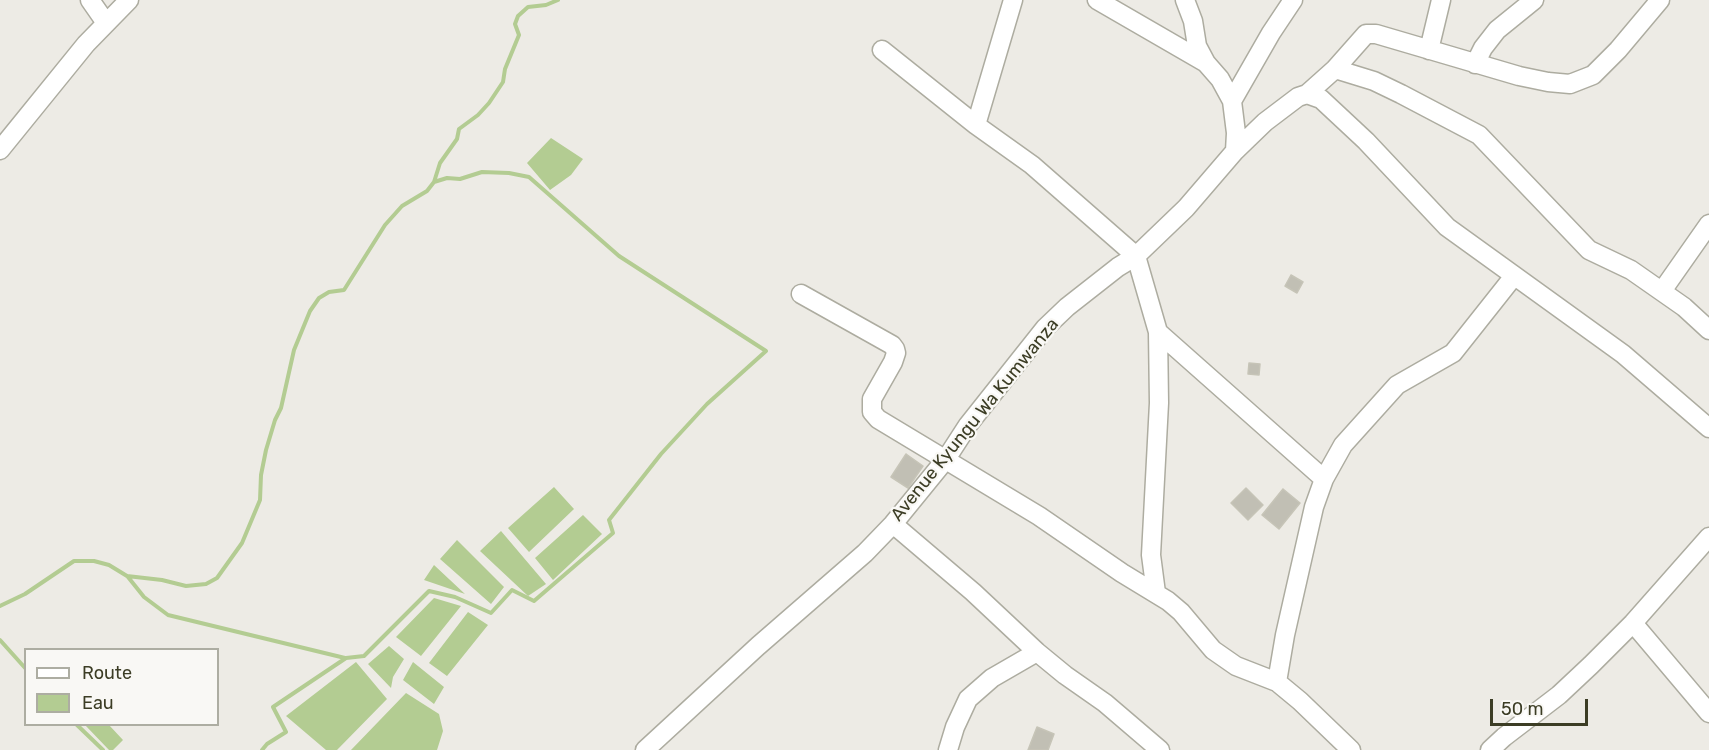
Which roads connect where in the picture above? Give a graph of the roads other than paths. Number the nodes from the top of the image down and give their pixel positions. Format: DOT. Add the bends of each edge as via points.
graph roads {
  1 [pos="90,0"];
  2 [pos="129,0"];
  3 [pos="1013,0"];
  4 [pos="1097,0"];
  5 [pos="1185,0"];
  6 [pos="1293,0"];
  7 [pos="1441,0"];
  8 [pos="1534,0"];
  9 [pos="1660,0"];
  10 [pos="106,23"];
  11 [pos="882,50"];
  12 [pos="1429,50"];
  13 [pos="1206,63"];
  14 [pos="1475,64"];
  15 [pos="1335,69"];
  16 [pos="1307,94"];
  17 [pos="1232,101"];
  18 [pos="976,125"];
  19 [pos="0,150"];
  20 [pos="1235,151"];
  21 [pos="1709,224"];
  22 [pos="1136,256"];
  23 [pos="1514,276"];
  24 [pos="1662,291"];
  25 [pos="801,294"];
  26 [pos="1709,330"];
  27 [pos="1158,332"];
  28 [pos="1709,428"];
  29 [pos="946,459"];
  30 [pos="1324,479"];
  31 [pos="893,524"];
  32 [pos="1709,537"];
  33 [pos="1151,555"];
  34 [pos="1135,581"];
  35 [pos="1156,592"];
  36 [pos="1633,623"];
  37 [pos="1037,652"];
  38 [pos="1277,682"];
  39 [pos="1709,713"];
  40 [pos="1509,743"];
  41 [pos="658,747"];
  42 [pos="948,750"];
  43 [pos="1160,750"];
  44 [pos="1351,750"];
  45 [pos="1490,750"];
  1 -- 10 [label="street"];
  2 -- 10 [label="street"];
  3 -- 18 [label="street"];
  4 -- 13 [label="street"];
  5 -- 13 [label="street" via="1197,46"];
  6 -- 17 [label="street"];
  7 -- 12 [label="street"];
  8 -- 14 [label="street" via="1497,30"];
  9 -- 14 [label="street" via="1593,75 1570,84"];
  10 -- 19 [label="street"];
  11 -- 18 [label="street"];
  12 -- 14 [label="street"];
  12 -- 15 [label="street, Avenue Kyungu Wa Kumwanza" via="1366,34"];
  13 -- 17 [label="street"];
  15 -- 16 [label="street, Avenue Kyungu Wa Kumwanza"];
  15 -- 24 [label="street" via="1374,81 1479,135 1589,249"];
  16 -- 20 [label="street, Avenue Kyungu Wa Kumwanza" via="1265,122"];
  16 -- 23 [label="street" via="1321,99 1366,141 1447,227"];
  17 -- 20 [label="street"];
  18 -- 22 [label="street" via="1032,165"];
  20 -- 22 [label="street, Avenue Kyungu Wa Kumwanza" via="1186,208"];
  21 -- 24 [label="street"];
  22 -- 27 [label="street"];
  22 -- 29 [label="street, Avenue Kyungu Wa Kumwanza" via="1075,300 1046,328 968,425"];
  23 -- 28 [label="street" via="1623,354"];
  23 -- 30 [label="street" via="1453,353 1397,385 1343,445"];
  24 -- 26 [label="street"];
  25 -- 29 [label="street" via="892,345 896,353 872,399 872,412"];
  27 -- 30 [label="street"];
  27 -- 33 [label="street" via="1159,404"];
  29 -- 31 [label="street, Avenue Kyungu Wa Kumwanza"];
  29 -- 34 [label="street"];
  30 -- 38 [label="street" via="1314,507"];
  31 -- 37 [label="street"];
  31 -- 41 [label="street, Avenue Kyungu Wa Kumwanza" via="758,645"];
  32 -- 36 [label="street"];
  33 -- 34 [label="street"];
  33 -- 35 [label="street"];
  34 -- 35 [label="street"];
  35 -- 38 [label="street" via="1181,612 1213,650 1236,666"];
  36 -- 39 [label="street"];
  36 -- 40 [label="street"];
  37 -- 42 [label="street" via="992,678 968,699"];
  37 -- 43 [label="street"];
  38 -- 44 [label="street"];
  40 -- 45 [label="street"];
}
